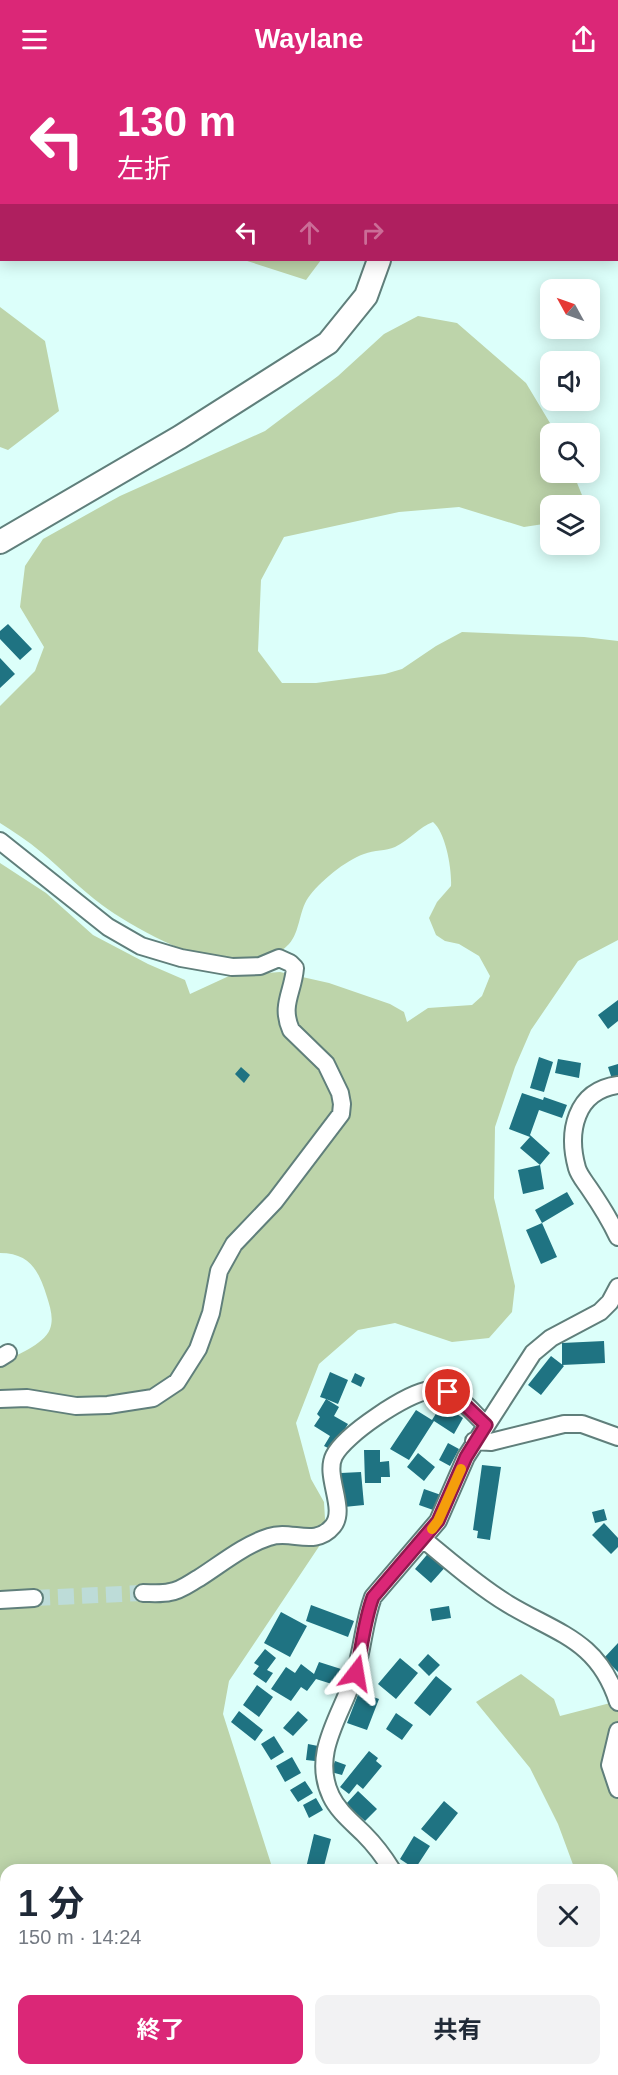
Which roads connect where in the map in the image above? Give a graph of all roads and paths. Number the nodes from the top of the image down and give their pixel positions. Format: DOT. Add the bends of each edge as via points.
graph roads {
  1 [pos="380,261"];
  2 [pos="0,542"];
  3 [pos="0,841"];
  4 [pos="618,1085"];
  5 [pos="618,1237"];
  6 [pos="618,1287"];
  7 [pos="0,1399"];
  8 [pos="486,1425"];
  9 [pos="618,1437"];
  10 [pos="474,1442"];
  11 [pos="423,1539"];
  12 [pos="143,1593"];
  13 [pos="34,1598"];
  14 [pos="0,1600"];
  15 [pos="618,1702"];
  16 [pos="618,1731"];
  17 [pos="618,1790"];
  18 [pos="388,1864"];
  1 -- 2 [label="street" via="366,296 328,343 180,437"];
  3 -- 7 [label="street" via="108,927 141,946 232,967 260,966 279,958 290,963 295,968 286,1007 288,1023 326,1064 342,1104 336,1123 275,1201 234,1244 219,1271 211,1313 198,1349 177,1382 153,1398 110,1405"];
  4 -- 5 [label="street" via="590,1095 578,1111 574,1138 578,1170"];
  6 -- 8 [label="street" via="600,1312 533,1353"];
  8 -- 10 [label="street"];
  8 -- 12 [label="street" via="448,1392 432,1389 413,1395 359,1430 334,1456 330,1469 336,1522 323,1535 274,1535 172,1592"];
  9 -- 10 [label="street" via="582,1424 564,1424 491,1442"];
  10 -- 11 [label="street" via="438,1521"];
  11 -- 15 [label="street" via="507,1603 580,1643 608,1674"];
  11 -- 18 [label="street" via="373,1597 356,1673 327,1739 323,1769 330,1795 339,1809"];
  13 -- 14 [label="street"];
  16 -- 17 [label="street" via="610,1765"];
}
